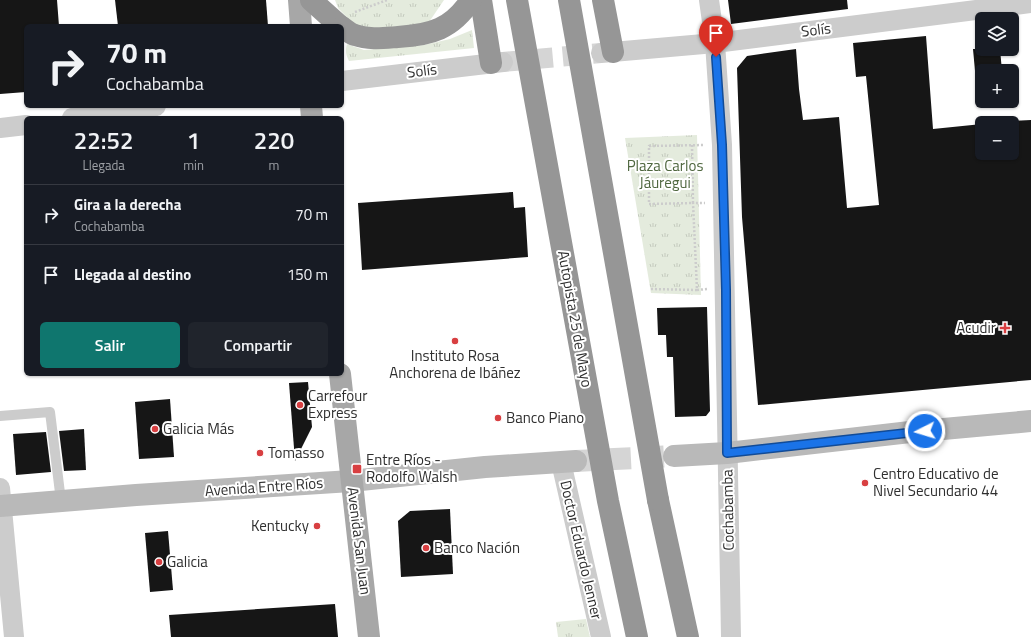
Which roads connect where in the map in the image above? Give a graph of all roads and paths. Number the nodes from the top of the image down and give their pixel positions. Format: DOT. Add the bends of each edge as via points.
graph roads {
  1 [pos="299,0"];
  2 [pos="311,0"];
  3 [pos="387,0"];
  4 [pos="471,0"];
  5 [pos="481,0"];
  6 [pos="517,0"];
  7 [pos="570,0"];
  8 [pos="603,0"];
  9 [pos="709,0"];
  10 [pos="1031,3"];
  11 [pos="344,21"];
  12 [pos="302,24"];
  13 [pos="715,43"];
  14 [pos="607,53"];
  15 [pos="497,62"];
  16 [pos="344,81"];
  17 [pos="142,108"];
  18 [pos="86,116"];
  19 [pos="24,125"];
  20 [pos="0,128"];
  21 [pos="693,203"];
  22 [pos="650,289"];
  23 [pos="340,376"];
  24 [pos="0,416"];
  25 [pos="1031,421"];
  26 [pos="727,453"];
  27 [pos="674,456"];
  28 [pos="569,462"];
  29 [pos="351,481"];
  30 [pos="1,500"];
  31 [pos="658,500"];
  32 [pos="61,501"];
  33 [pos="14,637"];
  34 [pos="369,637"];
  35 [pos="601,637"];
  36 [pos="637,637"];
  37 [pos="679,637"];
  38 [pos="688,637"];
  39 [pos="731,637"];
  1 -- 12 [label="main road"];
  2 -- 11 [label="highway"];
  3 -- 11 [label="path" via="355,12"];
  4 -- 11 [label="highway" via="463,13 443,28 420,36 368,38 354,35"];
  5 -- 15 [label="highway"];
  6 -- 36 [label="highway, Autopista 25 de Mayo, bridge" via="608,501"];
  7 -- 31 [label="highway, bridge"];
  8 -- 14 [label="highway"];
  9 -- 13 [label="street, Cochabamba"];
  10 -- 13 [label="street, Solís"];
  13 -- 14 [label="street, Solís"];
  13 -- 26 [label="street, Cochabamba" via="722,145"];
  15 -- 16 [label="street, Solís"];
  17 -- 18 [label="street"];
  19 -- 20 [label="street"];
  21 -- 21 [label="path" via="692,145 648,146 649,204"];
  21 -- 22 [label="path" via="697,290"];
  23 -- 29 [label="main road, Avenida San Juan"];
  24 -- 32 [label="lane" via="50,412"];
  25 -- 26 [label="main road"];
  26 -- 27 [label="main road"];
  26 -- 39 [label="street, Cochabamba"];
  28 -- 29 [label="main road, Avenida Entre Ríos" via="484,467"];
  28 -- 35 [label="street, Doctor Eduardo Jenner"];
  29 -- 32 [label="main road, Avenida Entre Ríos"];
  29 -- 34 [label="main road, Avenida San Juan"];
  30 -- 32 [label="main road, Avenida Entre Ríos"];
  30 -- 33 [label="street"];
  31 -- 37 [label="lane"];
  31 -- 38 [label="highway"];
}
